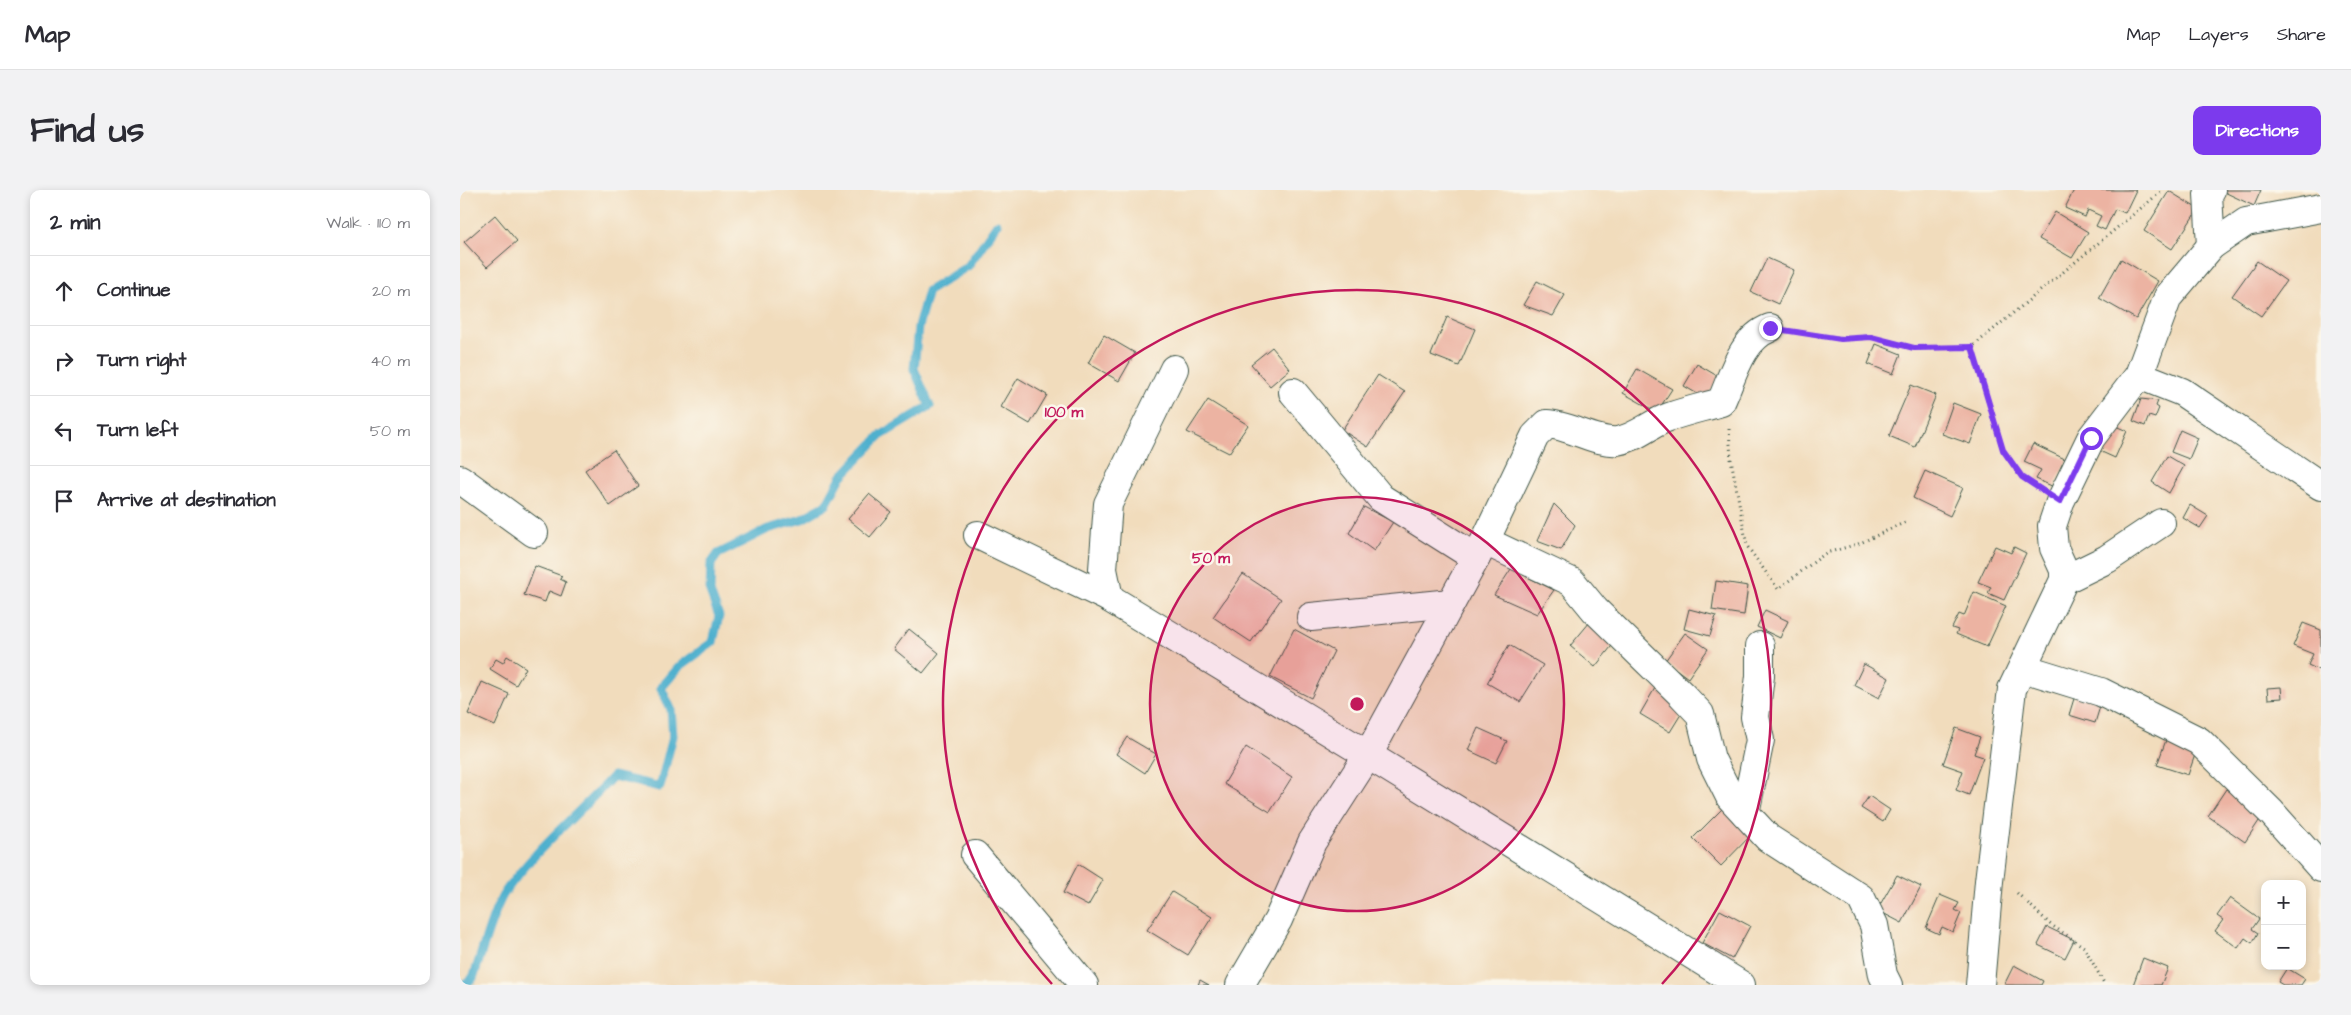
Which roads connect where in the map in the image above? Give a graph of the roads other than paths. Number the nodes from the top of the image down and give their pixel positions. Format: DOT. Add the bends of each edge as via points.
graph roads {
  1 [pos="2211,190"];
  2 [pos="2321,208"];
  3 [pos="2211,246"];
  4 [pos="1770,328"];
  5 [pos="1174,369"];
  6 [pos="2139,375"];
  7 [pos="1293,392"];
  8 [pos="460,479"];
  9 [pos="2321,486"];
  10 [pos="2161,523"];
  11 [pos="534,532"];
  12 [pos="978,534"];
  13 [pos="1481,549"];
  14 [pos="2064,580"];
  15 [pos="1109,598"];
  16 [pos="1451,603"];
  17 [pos="1311,617"];
  18 [pos="1760,646"];
  19 [pos="2023,668"];
  20 [pos="1368,755"];
  21 [pos="1745,813"];
  22 [pos="975,855"];
  23 [pos="2321,868"];
  24 [pos="1084,985"];
  25 [pos="1240,985"];
  26 [pos="1741,985"];
  27 [pos="1888,985"];
  28 [pos="1980,985"];
  1 -- 3 [label="street" via="2208,194"];
  2 -- 3 [label="street" via="2246,222"];
  3 -- 6 [label="street" via="2168,297"];
  4 -- 13 [label="street" via="1758,333 1744,351 1721,402 1668,417 1634,436 1616,441 1547,424 1535,436"];
  5 -- 15 [label="street" via="1108,504 1103,569"];
  6 -- 9 [label="street" via="2182,392"];
  6 -- 14 [label="street" via="2091,438 2060,502 2052,526 2054,548 2064,570"];
  7 -- 13 [label="street" via="1381,498"];
  8 -- 11 [label="street"];
  10 -- 14 [label="street" via="2106,560"];
  12 -- 15 [label="street"];
  13 -- 16 [label="street"];
  13 -- 21 [label="street" via="1572,582 1595,610 1700,714 1711,759 1730,797"];
  14 -- 19 [label="street"];
  15 -- 20 [label="street"];
  16 -- 17 [label="street"];
  16 -- 20 [label="street"];
  18 -- 21 [label="street" via="1755,717 1760,740"];
  19 -- 23 [label="street" via="2101,692 2199,741 2265,806"];
  19 -- 28 [label="street" via="2012,689 1990,869"];
  20 -- 25 [label="street" via="1312,842 1278,920"];
  20 -- 26 [label="street"];
  21 -- 27 [label="street" via="1768,838 1861,898 1874,925 1882,975"];
  22 -- 24 [label="street"];
}
